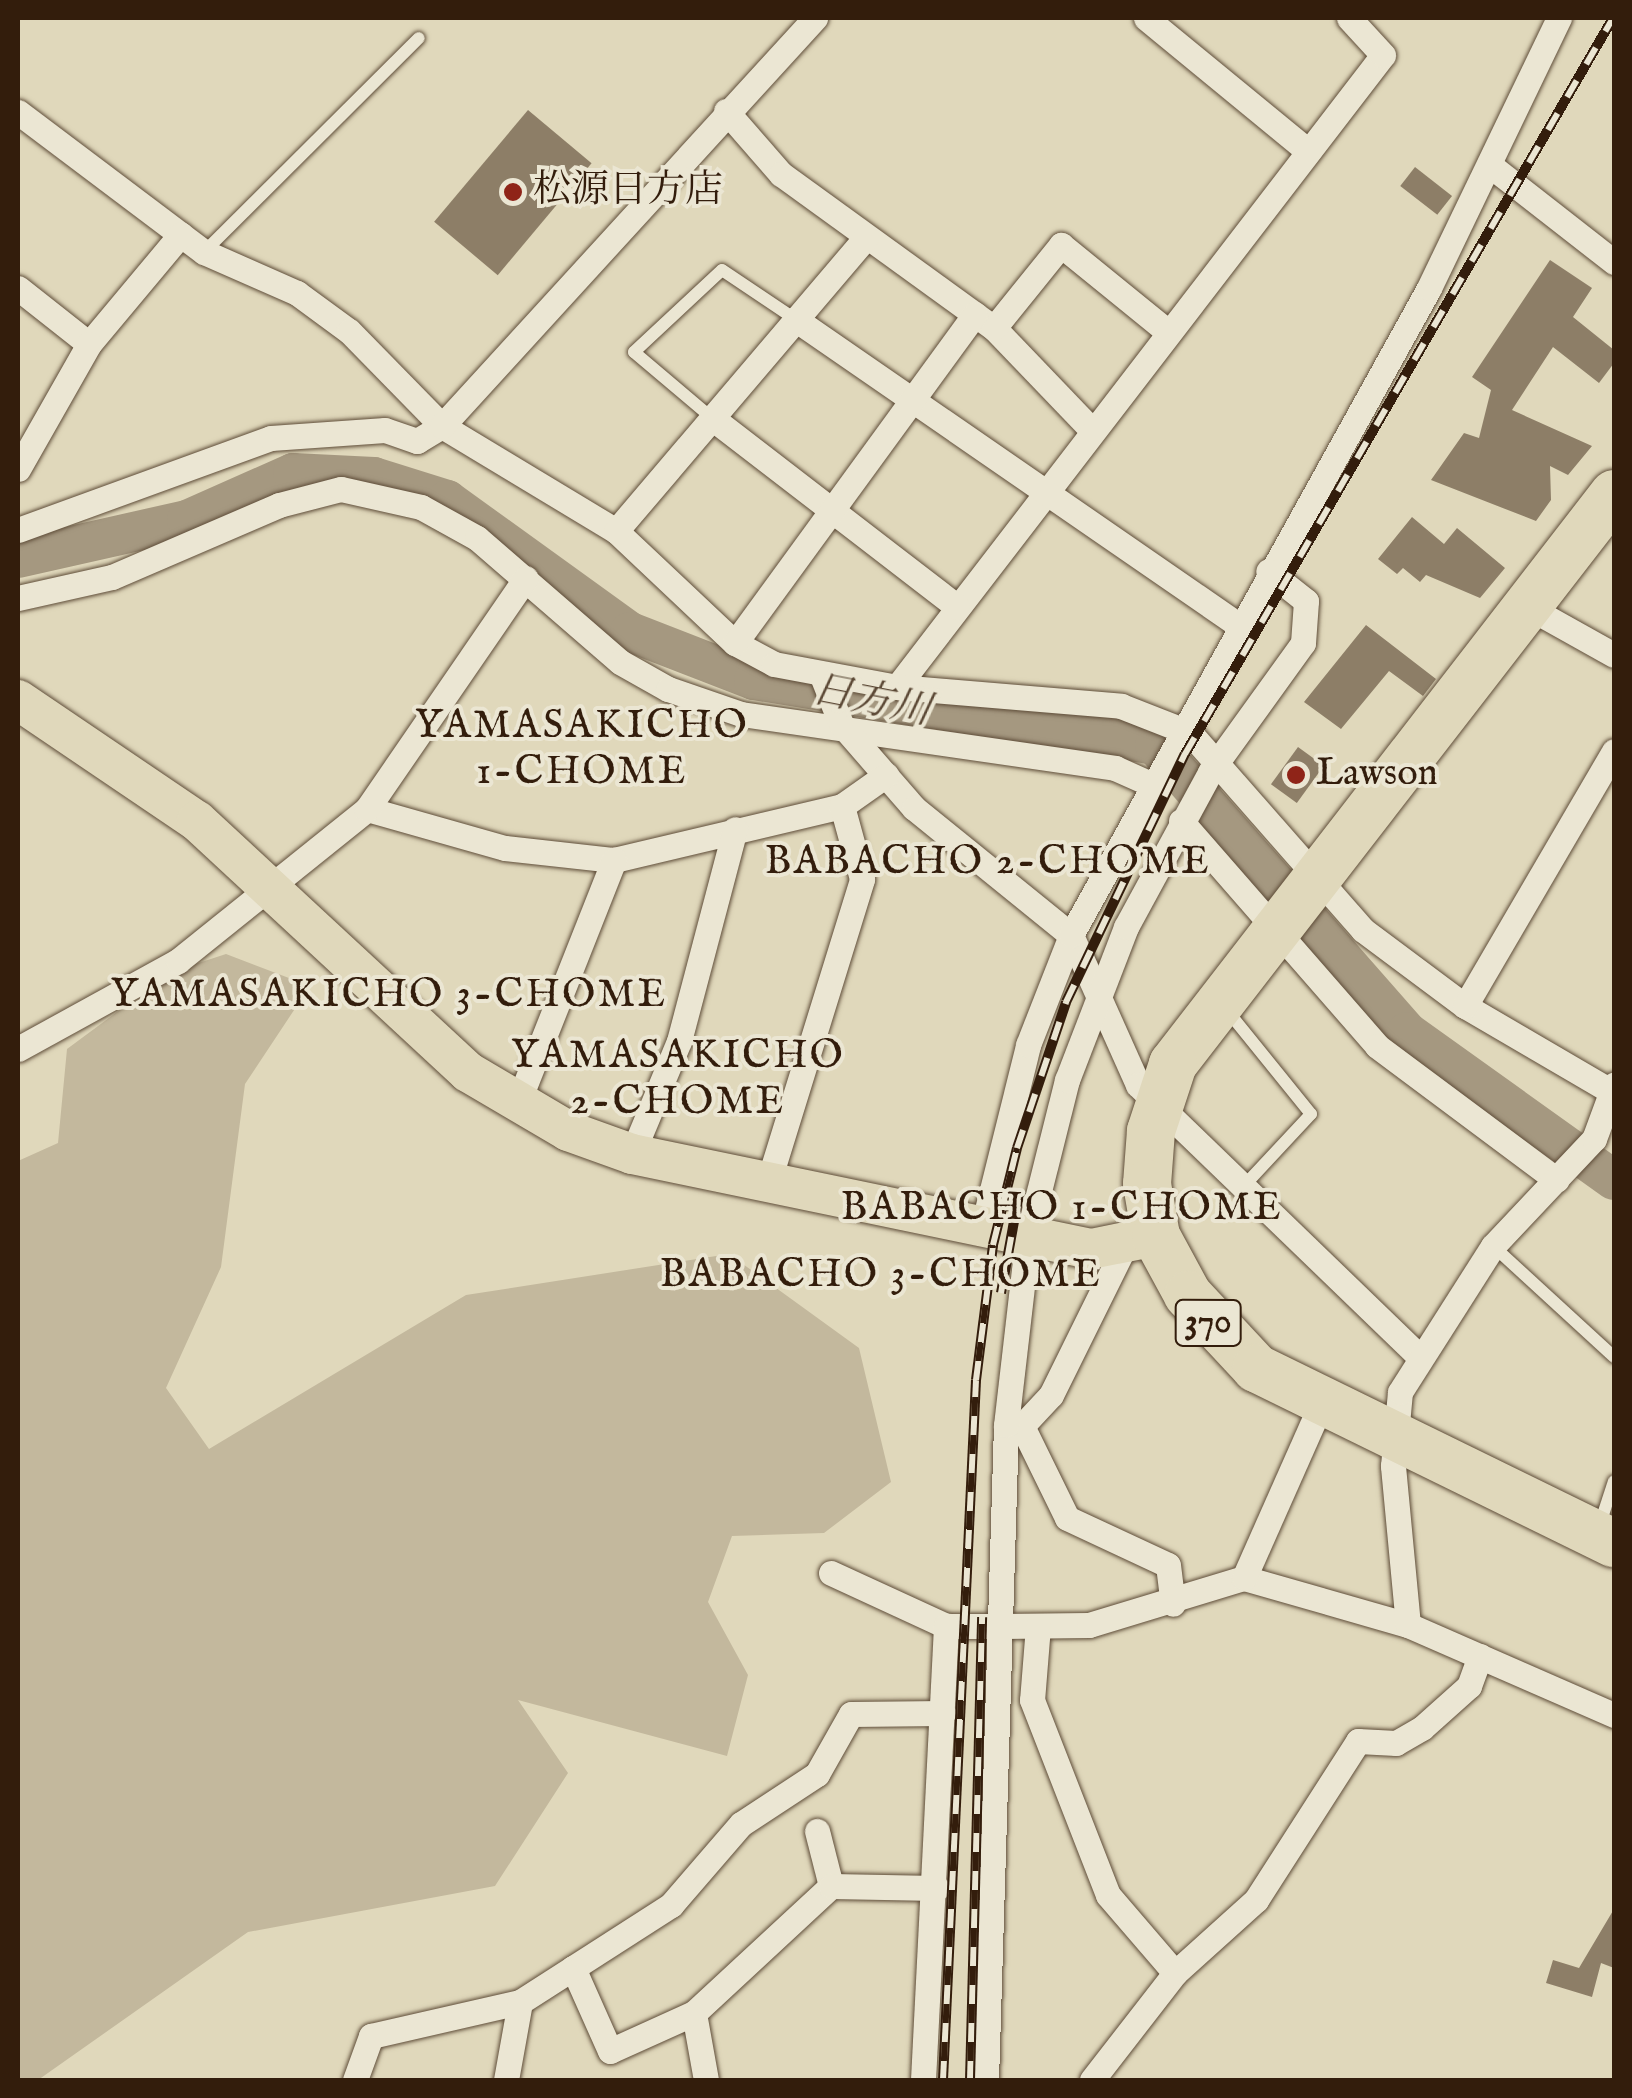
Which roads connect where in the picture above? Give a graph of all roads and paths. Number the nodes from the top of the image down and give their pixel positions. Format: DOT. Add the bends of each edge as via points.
graph roads {
  1 [pos="815,18"];
  2 [pos="1146,18"];
  3 [pos="1349,18"];
  4 [pos="1559,18"];
  5 [pos="419,38"];
  6 [pos="726,111"];
  7 [pos="18,112"];
  8 [pos="1308,151"];
  9 [pos="1491,166"];
  10 [pos="181,234"];
  11 [pos="866,237"];
  12 [pos="204,252"];
  13 [pos="1614,262"];
  14 [pos="18,288"];
  15 [pos="795,320"];
  16 [pos="985,321"];
  17 [pos="1168,332"];
  18 [pos="89,344"];
  19 [pos="913,398"];
  20 [pos="712,418"];
  21 [pos="442,426"];
  22 [pos="1092,429"];
  23 [pos="18,469"];
  24 [pos="1046,494"];
  25 [pos="1614,494"];
  26 [pos="830,510"];
  27 [pos="18,530"];
  28 [pos="616,531"];
  29 [pos="1268,571"];
  30 [pos="526,578"];
  31 [pos="18,598"];
  32 [pos="1528,606"];
  33 [pos="957,607"];
  34 [pos="1237,624"];
  35 [pos="735,642"];
  36 [pos="1614,656"];
  37 [pos="823,682"];
  38 [pos="896,687"];
  39 [pos="18,700"];
  40 [pos="845,730"];
  41 [pos="1176,733"];
  42 [pos="1614,751"];
  43 [pos="1214,767"];
  44 [pos="886,775"];
  45 [pos="1151,778"];
  46 [pos="842,806"];
  47 [pos="367,810"];
  48 [pos="1185,814"];
  49 [pos="735,829"];
  50 [pos="614,860"];
  51 [pos="274,883"];
  52 [pos="1295,903"];
  53 [pos="1071,935"];
  54 [pos="1098,995"];
  55 [pos="1218,1000"];
  56 [pos="1465,1006"];
  57 [pos="18,1049"];
  58 [pos="1613,1088"];
  59 [pos="517,1105"];
  60 [pos="1157,1106"];
  61 [pos="1604,1135"];
  62 [pos="632,1154"];
  63 [pos="770,1180"];
  64 [pos="1557,1180"];
  65 [pos="1242,1187"];
  66 [pos="983,1226"];
  67 [pos="1028,1235"];
  68 [pos="1139,1243"];
  69 [pos="1493,1246"];
  70 [pos="1419,1356"];
  71 [pos="1614,1357"];
  72 [pos="1321,1404"];
  73 [pos="1014,1425"];
  74 [pos="1395,1436"];
  75 [pos="1614,1480"];
  76 [pos="1606,1539"];
  77 [pos="831,1573"];
  78 [pos="1244,1578"];
  79 [pos="1172,1604"];
  80 [pos="1408,1624"];
  81 [pos="946,1626"];
  82 [pos="1002,1626"];
  83 [pos="1038,1626"];
  84 [pos="1480,1656"];
  85 [pos="943,1714"];
  86 [pos="1614,1715"];
  87 [pos="817,1831"];
  88 [pos="831,1886"];
  89 [pos="937,1888"];
  90 [pos="573,1968"];
  91 [pos="1175,1973"];
  92 [pos="520,2002"];
  93 [pos="694,2013"];
  94 [pos="355,2080"];
  95 [pos="506,2080"];
  96 [pos="706,2080"];
  97 [pos="923,2080"];
  98 [pos="986,2080"];
  99 [pos="1092,2080"];
  1 -- 6 [label="street"];
  2 -- 8 [label="street"];
  3 -- 8 [label="street" via="1383,55"];
  4 -- 9 [label="street"];
  5 -- 12 [label="lane"];
  6 -- 11 [label="street" via="782,174"];
  6 -- 21 [label="street"];
  7 -- 10 [label="street"];
  8 -- 17 [label="street"];
  9 -- 13 [label="street"];
  9 -- 29 [label="street"];
  10 -- 12 [label="street"];
  10 -- 18 [label="street"];
  11 -- 15 [label="street"];
  11 -- 16 [label="street"];
  12 -- 21 [label="street" via="298,292"];
  14 -- 18 [label="street"];
  15 -- 19 [label="street"];
  15 -- 20 [label="street"];
  15 -- 20 [label="lane" via="722,270 634,352"];
  16 -- 17 [label="street" via="1061,245"];
  16 -- 19 [label="street"];
  16 -- 22 [label="street"];
  17 -- 22 [label="street"];
  18 -- 23 [label="street"];
  19 -- 24 [label="street"];
  19 -- 26 [label="street"];
  20 -- 26 [label="street"];
  20 -- 28 [label="street"];
  21 -- 27 [label="street" via="418,441 384,430 271,438"];
  21 -- 28 [label="street"];
  22 -- 24 [label="street"];
  24 -- 33 [label="street"];
  24 -- 34 [label="street"];
  25 -- 32 [label="highway, 370"];
  26 -- 33 [label="street"];
  26 -- 35 [label="street"];
  28 -- 35 [label="street"];
  29 -- 34 [label="street"];
  29 -- 43 [label="street" via="1306,602 1309,622 1288,669"];
  30 -- 31 [label="street" via="421,507 340,489 279,505 112,577"];
  30 -- 40 [label="street" via="620,662 668,689"];
  30 -- 47 [label="street"];
  32 -- 36 [label="street"];
  32 -- 52 [label="highway, 370"];
  33 -- 38 [label="street"];
  34 -- 41 [label="street"];
  35 -- 37 [label="street"];
  37 -- 38 [label="street"];
  37 -- 40 [label="street"];
  38 -- 41 [label="street" via="1120,706"];
  39 -- 51 [label="main road"];
  40 -- 44 [label="street"];
  40 -- 45 [label="street"];
  41 -- 43 [label="street"];
  41 -- 45 [label="street"];
  42 -- 56 [label="street"];
  43 -- 48 [label="street"];
  43 -- 52 [label="street"];
  44 -- 46 [label="street"];
  44 -- 53 [label="street"];
  45 -- 53 [label="street"];
  46 -- 49 [label="street"];
  46 -- 63 [label="street" via="862,879"];
  47 -- 50 [label="street" via="488,844"];
  47 -- 51 [label="street"];
  48 -- 52 [label="street"];
  48 -- 54 [label="street"];
  49 -- 50 [label="street"];
  49 -- 62 [label="street" via="678,1042"];
  50 -- 59 [label="street"];
  51 -- 57 [label="street" via="178,961"];
  51 -- 59 [label="main road" via="429,1037"];
  52 -- 55 [label="highway, 370"];
  52 -- 56 [label="street" via="1363,930"];
  52 -- 64 [label="street" via="1378,1046"];
  53 -- 54 [label="street"];
  53 -- 66 [label="street" via="1034,1026"];
  54 -- 60 [label="street" via="1138,1085"];
  54 -- 67 [label="street"];
  55 -- 60 [label="highway, 370"];
  55 -- 65 [label="lane" via="1312,1114"];
  56 -- 58 [label="street"];
  58 -- 61 [label="street"];
  59 -- 62 [label="main road"];
  60 -- 65 [label="street"];
  60 -- 68 [label="highway, 370"];
  61 -- 64 [label="street"];
  62 -- 63 [label="main road"];
  63 -- 66 [label="main road"];
  64 -- 69 [label="street"];
  65 -- 70 [label="street"];
  66 -- 67 [label="main road"];
  67 -- 68 [label="main road"];
  67 -- 73 [label="street"];
  68 -- 72 [label="highway, 370" via="1214,1331"];
  68 -- 73 [label="street" via="1051,1395"];
  69 -- 70 [label="street"];
  69 -- 71 [label="lane"];
  70 -- 74 [label="street" via="1394,1409"];
  72 -- 74 [label="highway, 370"];
  72 -- 78 [label="street"];
  73 -- 79 [label="street" via="1066,1518 1168,1565"];
  73 -- 82 [label="street"];
  74 -- 76 [label="highway, 370"];
  74 -- 80 [label="street"];
  75 -- 76 [label="lane"];
  77 -- 81 [label="street"];
  78 -- 79 [label="street"];
  78 -- 80 [label="street"];
  79 -- 83 [label="street" via="1089,1625"];
  80 -- 84 [label="street"];
  81 -- 82 [label="street"];
  81 -- 85 [label="street"];
  82 -- 83 [label="street"];
  82 -- 98 [label="street"];
  83 -- 91 [label="street" via="1032,1700 1108,1895"];
  84 -- 86 [label="street"];
  84 -- 91 [label="street" via="1469,1686 1422,1728 1396,1743 1358,1741 1256,1900"];
  85 -- 89 [label="street"];
  85 -- 90 [label="street" via="851,1714 817,1774 741,1824 671,1906"];
  87 -- 88 [label="street"];
  88 -- 89 [label="street"];
  88 -- 93 [label="street"];
  89 -- 97 [label="street"];
  90 -- 92 [label="street"];
  90 -- 93 [label="street" via="610,2051"];
  91 -- 99 [label="street"];
  92 -- 94 [label="street" via="372,2036"];
  92 -- 95 [label="street"];
  93 -- 96 [label="street"];
}
